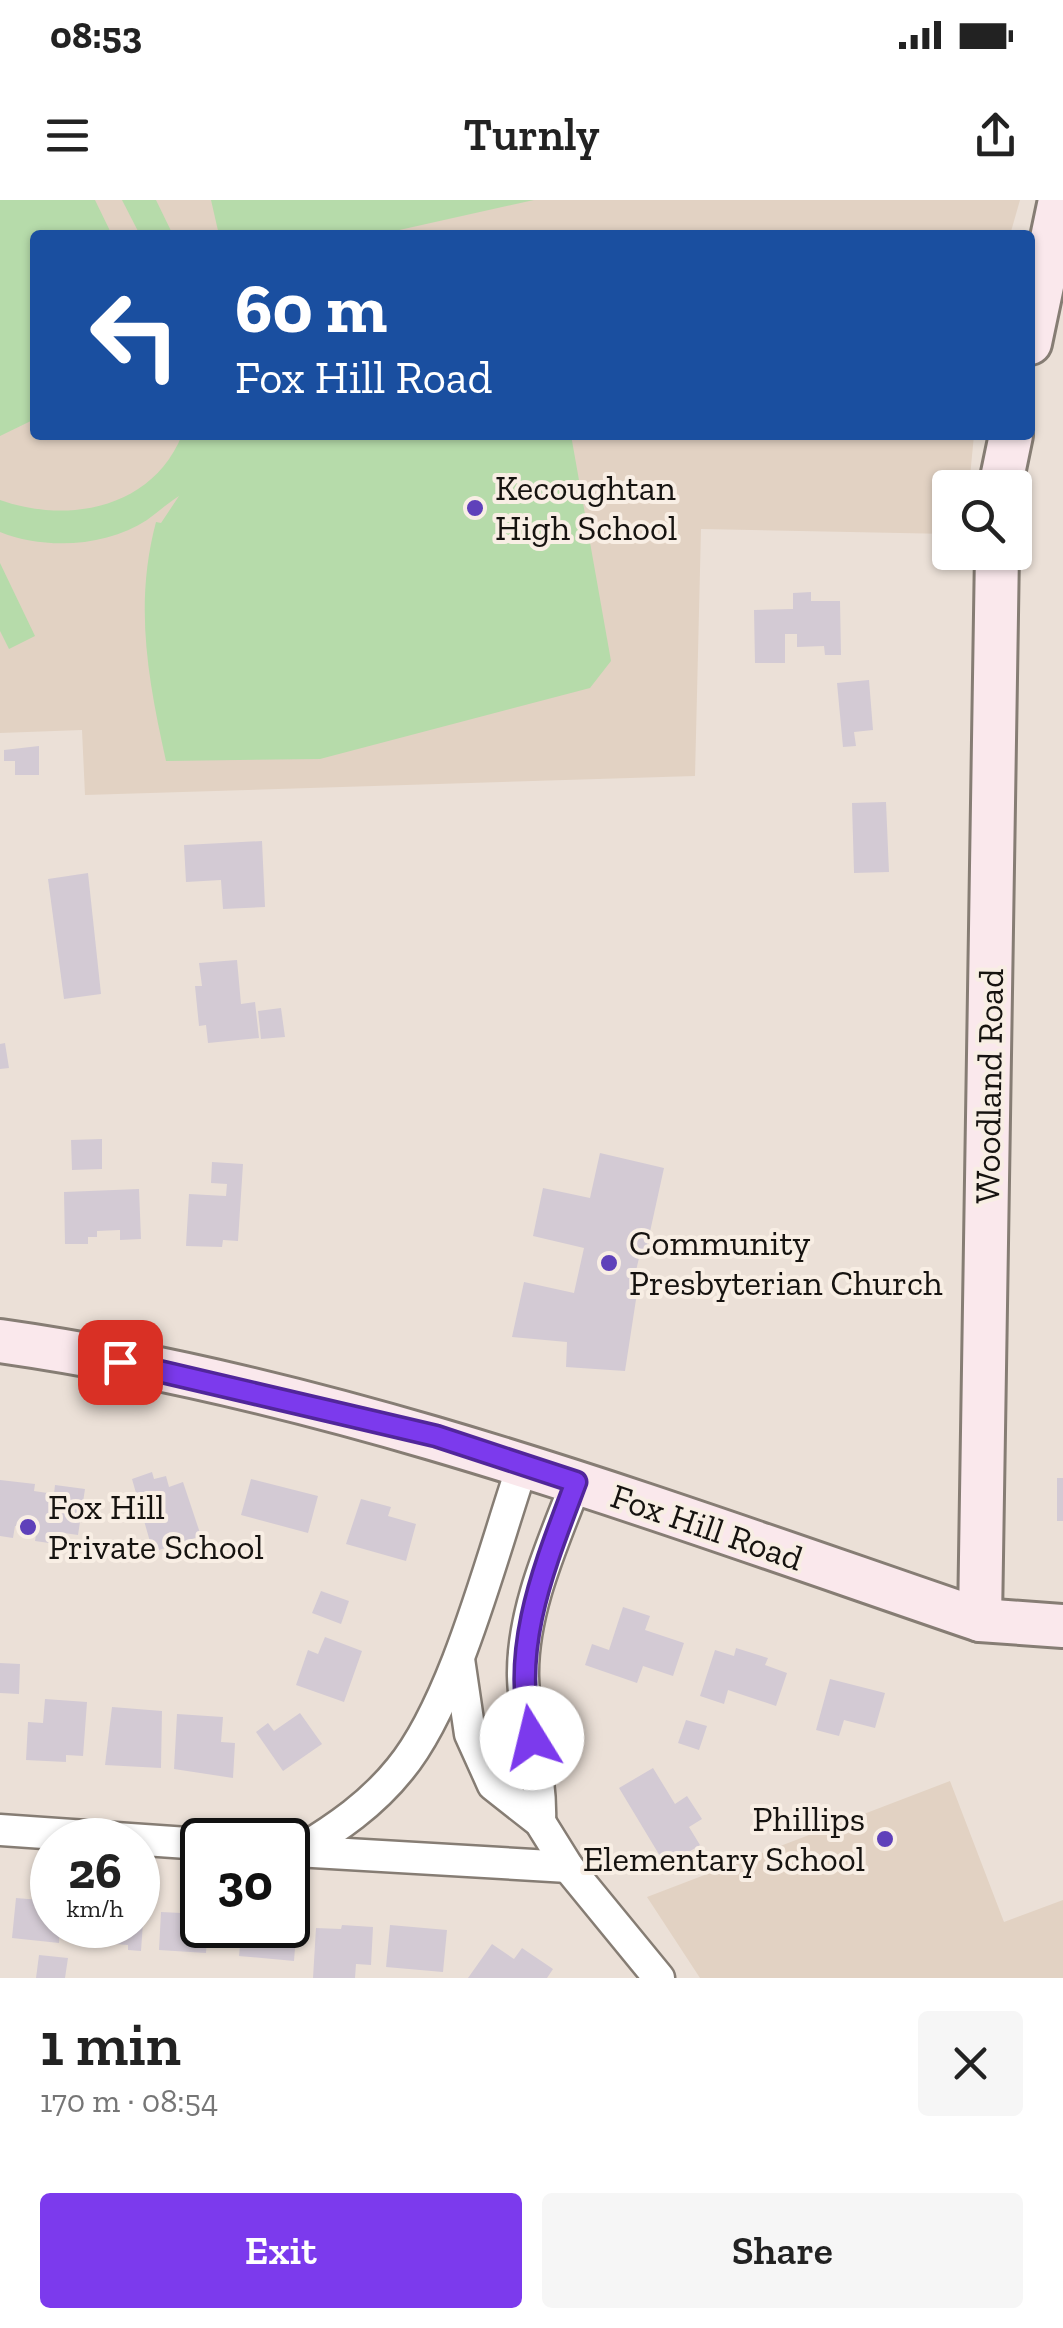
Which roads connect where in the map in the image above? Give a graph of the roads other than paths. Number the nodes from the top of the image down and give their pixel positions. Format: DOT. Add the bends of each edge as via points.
graph roads {
  1 [pos="1060,200"];
  2 [pos="1035,319"];
  3 [pos="1010,440"];
  4 [pos="1004,470"];
  5 [pos="998,570"];
  6 [pos="0,1341"];
  7 [pos="523,1464"];
  8 [pos="576,1482"];
  9 [pos="980,1620"];
  10 [pos="1063,1626"];
  11 [pos="459,1651"];
  12 [pos="540,1822"];
  13 [pos="0,1830"];
  14 [pos="310,1840"];
  15 [pos="180,1842"];
  16 [pos="310,1852"];
  17 [pos="568,1867"];
  18 [pos="659,1978"];
  1 -- 2 [label="main road"];
  3 -- 4 [label="main road"];
  5 -- 9 [label="main road, Woodland Road"];
  6 -- 7 [label="main road, Fox Hill Road" via="184,1374"];
  7 -- 8 [label="main road, Fox Hill Road"];
  7 -- 11 [label="street"];
  8 -- 9 [label="main road, Fox Hill Road"];
  8 -- 12 [label="street" via="538,1591 523,1671 539,1764"];
  9 -- 10 [label="main road, Fox Hill Road"];
  11 -- 12 [label="street" via="463,1703 480,1762 493,1785"];
  11 -- 14 [label="street" via="433,1719 403,1766 364,1806"];
  12 -- 17 [label="street"];
  13 -- 15 [label="street"];
  16 -- 17 [label="street"];
  17 -- 18 [label="street"];
}
